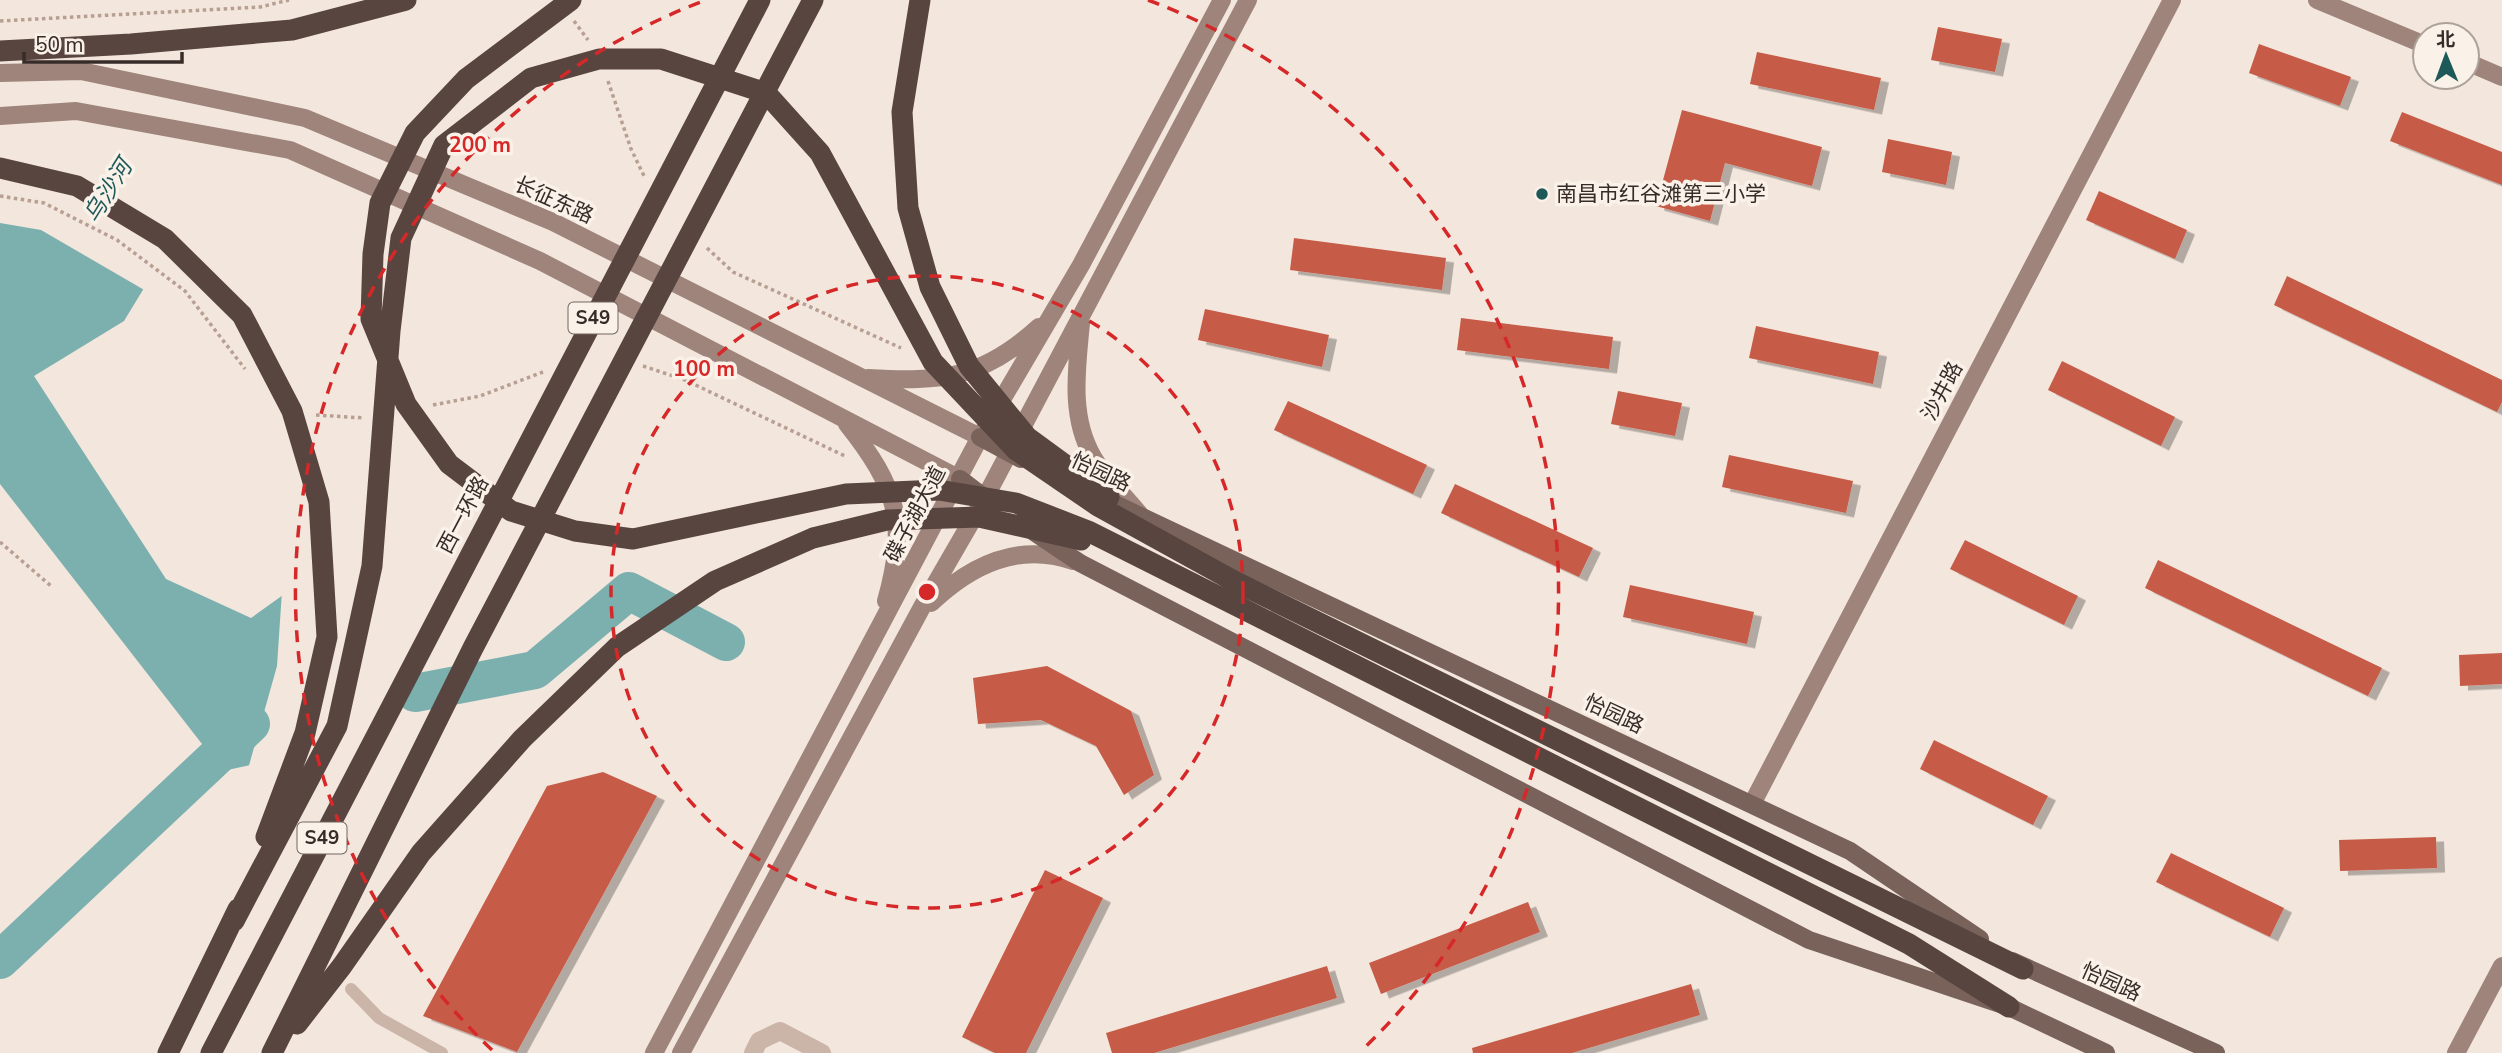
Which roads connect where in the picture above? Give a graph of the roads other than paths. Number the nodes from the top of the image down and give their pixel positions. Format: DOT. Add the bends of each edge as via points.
graph roads {
  1 [pos="405,0"];
  2 [pos="760,0"];
  3 [pos="813,0"];
  4 [pos="920,0"];
  5 [pos="1222,0"];
  6 [pos="1248,0"];
  7 [pos="2172,0"];
  8 [pos="2317,0"];
  9 [pos="568,5"];
  10 [pos="2411,39"];
  11 [pos="0,51"];
  12 [pos="2481,68"];
  13 [pos="0,73"];
  14 [pos="2502,77"];
  15 [pos="0,116"];
  16 [pos="0,168"];
  17 [pos="1082,313"];
  18 [pos="1052,315"];
  19 [pos="863,378"];
  20 [pos="843,418"];
  21 [pos="980,437"];
  22 [pos="1008,453"];
  23 [pos="960,480"];
  24 [pos="985,498"];
  25 [pos="1141,516"];
  26 [pos="1080,564"];
  27 [pos="1233,580"];
  28 [pos="1201,588"];
  29 [pos="916,617"];
  30 [pos="877,634"];
  31 [pos="1752,804"];
  32 [pos="233,922"];
  33 [pos="2502,965"];
  34 [pos="2023,969"];
  35 [pos="351,989"];
  36 [pos="2010,1007"];
  37 [pos="168,1053"];
  38 [pos="211,1053"];
  39 [pos="273,1053"];
  40 [pos="442,1053"];
  41 [pos="654,1053"];
  42 [pos="681,1053"];
  43 [pos="753,1053"];
  44 [pos="822,1053"];
  45 [pos="2106,1053"];
  46 [pos="2216,1053"];
  47 [pos="2456,1053"];
  1 -- 11 [label="highway" via="292,30"];
  2 -- 38 [label="highway, 西一环路 / S49"];
  3 -- 39 [label="highway, S49" via="473,648"];
  4 -- 27 [label="highway" via="902,112 908,208 930,287 969,366 1027,437"];
  5 -- 18 [label="main road, 碟子湖大道"];
  6 -- 17 [label="main road"];
  7 -- 31 [label="main road, 沙井路"];
  8 -- 10 [label="main road"];
  9 -- 28 [label="highway" via="466,79 415,133 380,203 371,319 406,404 449,464 511,511 575,531 633,539 846,494 952,492 1016,503 1088,531"];
  12 -- 14 [label="main road"];
  13 -- 19 [label="main road, 长征东路" via="81,71 305,118 553,222"];
  15 -- 20 [label="main road" via="76,111 290,150 540,261"];
  16 -- 32 [label="highway" via="77,186 165,239 242,315 292,411 319,502 327,636 305,733"];
  17 -- 22 [label="main road"];
  17 -- 25 [label="main road" via="1076,389 1079,422 1093,457"];
  18 -- 19 [label="main road" via="1021,343 961,375 927,381"];
  18 -- 21 [label="main road, 碟子湖大道"];
  19 -- 21 [label="main road, 长征东路"];
  20 -- 23 [label="main road"];
  20 -- 30 [label="main road" via="870,453 893,497 898,547"];
  21 -- 22 [label="main road, 怡园路"];
  21 -- 23 [label="main road, 碟子湖大道"];
  22 -- 24 [label="main road"];
  22 -- 25 [label="main road, 怡园路"];
  23 -- 24 [label="main road"];
  23 -- 30 [label="main road, 碟子湖大道"];
  24 -- 26 [label="main road"];
  24 -- 29 [label="main road"];
  25 -- 31 [label="main road, 怡园路"];
  26 -- 29 [label="main road" via="1030,552 997,560 953,582"];
  26 -- 36 [label="main road" via="1809,940"];
  27 -- 32 [label="highway" via="1098,506 1016,450 933,362 820,153 766,93 661,59 599,59 531,78 444,145 401,238 372,566 337,726"];
  27 -- 34 [label="highway"];
  28 -- 36 [label="highway" via="1909,944"];
  28 -- 39 [label="highway" via="1074,538 979,517 887,520 813,538 715,581 617,647 522,739 421,853 342,966"];
  29 -- 42 [label="main road"];
  30 -- 41 [label="main road, 碟子湖大道"];
  31 -- 34 [label="main road, 怡园路" via="1850,851"];
  32 -- 37 [label="highway"];
  33 -- 47 [label="main road"];
  34 -- 46 [label="main road, 怡园路"];
  35 -- 40 [label="lane" via="379,1018"];
  36 -- 45 [label="main road"];
  43 -- 44 [label="street" via="759,1041 780,1031"];
}
